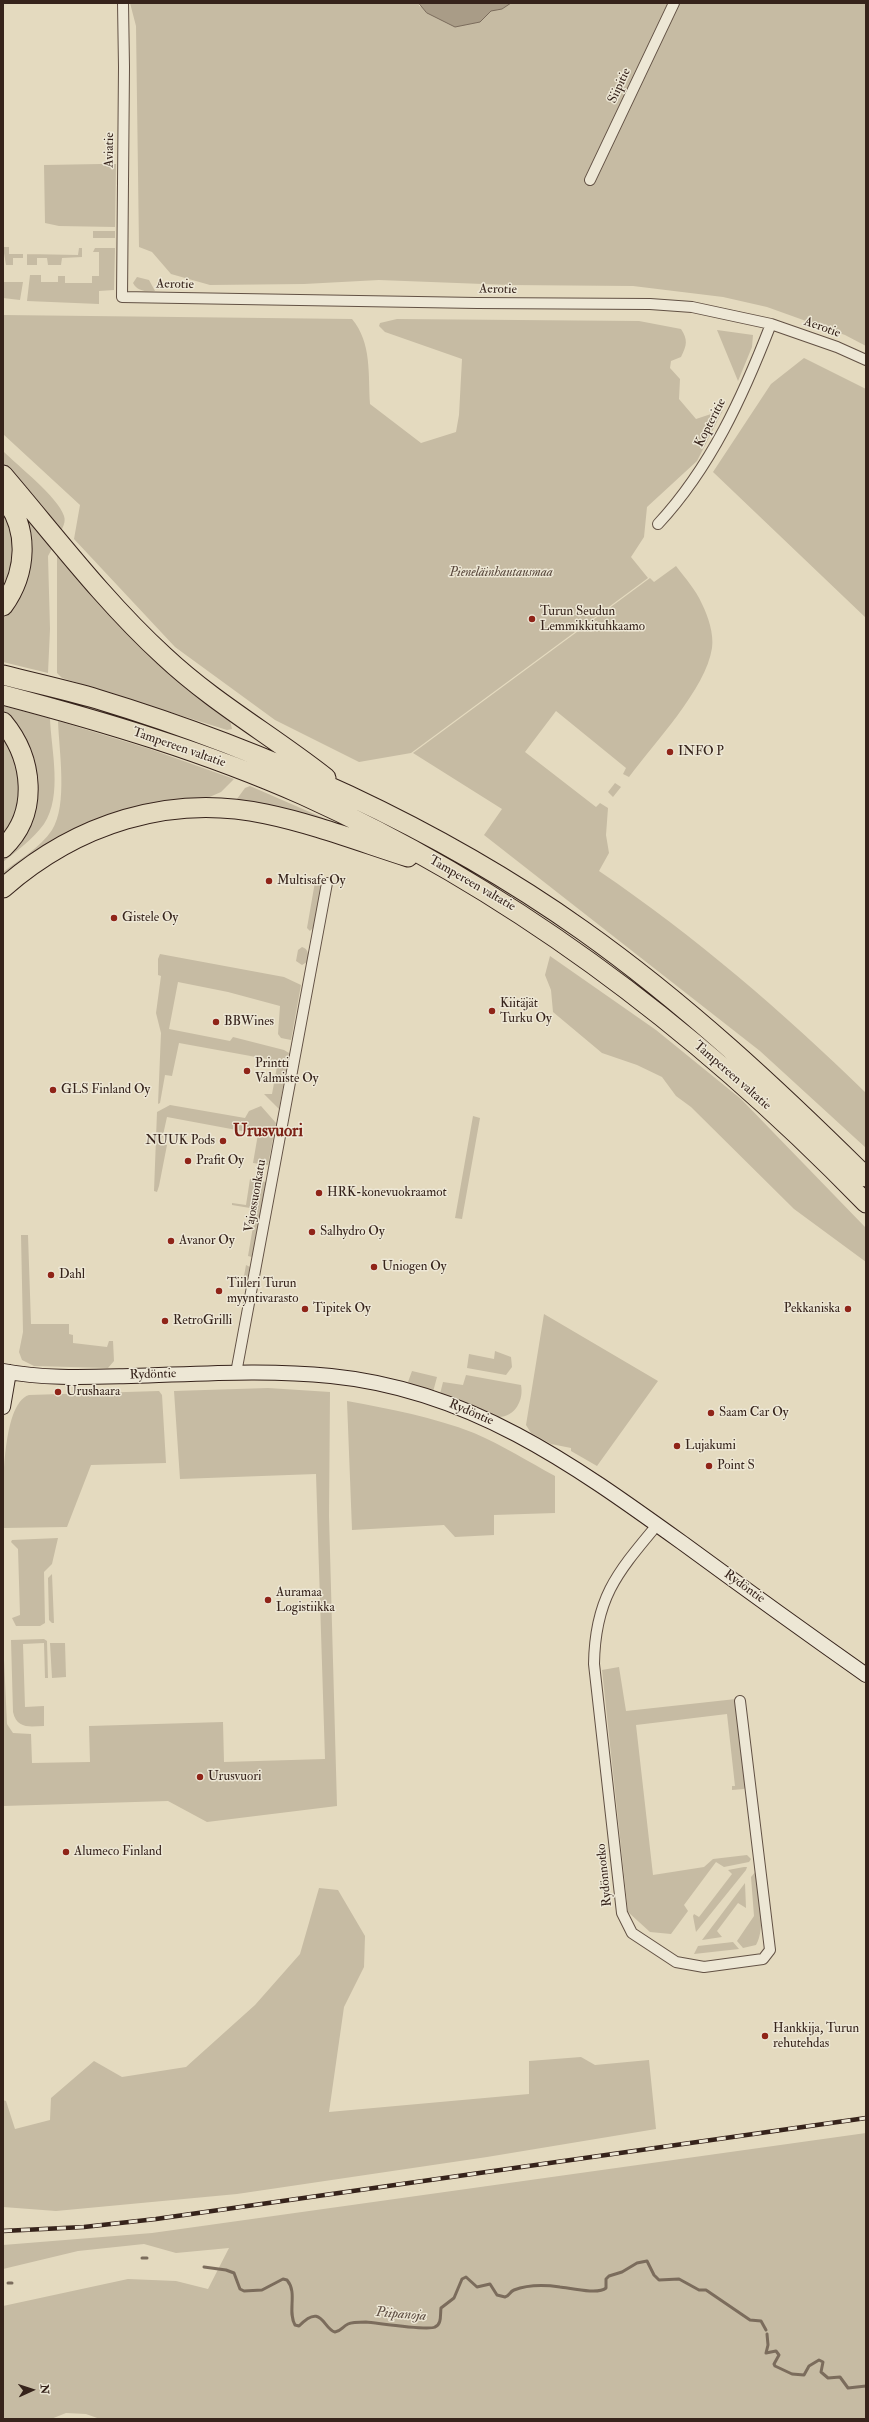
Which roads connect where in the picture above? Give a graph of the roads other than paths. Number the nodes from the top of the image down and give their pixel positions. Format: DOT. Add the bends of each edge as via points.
graph roads {
  1 [pos="123,3"];
  2 [pos="674,3"];
  3 [pos="590,180"];
  4 [pos="122,296"];
  5 [pos="772,324"];
  6 [pos="866,360"];
  7 [pos="3,475"];
  8 [pos="3,497"];
  9 [pos="658,524"];
  10 [pos="3,606"];
  11 [pos="3,675"];
  12 [pos="3,695"];
  13 [pos="3,722"];
  14 [pos="346,794"];
  15 [pos="3,848"];
  16 [pos="448,870"];
  17 [pos="327,883"];
  18 [pos="3,888"];
  19 [pos="866,1177"];
  20 [pos="866,1203"];
  21 [pos="6,1372"];
  22 [pos="236,1373"];
  23 [pos="3,1407"];
  24 [pos="657,1525"];
  25 [pos="866,1675"];
  26 [pos="740,1701"];
  1 -- 4 [label="street, Aviatie"];
  2 -- 3 [label="street, Siipitie"];
  4 -- 5 [label="street, Aerotie" via="650,304 716,311"];
  5 -- 6 [label="street, Aerotie"];
  5 -- 9 [label="street, Kopteritie" via="716,447 680,499"];
  7 -- 14 [label="highway" via="132,624 164,656 204,691 290,750"];
  8 -- 10 [label="highway" via="17,518 22,534 17,579"];
  11 -- 14 [label="highway, Tampereen valtatie" via="96,699 199,733"];
  12 -- 16 [label="highway, Tampereen valtatie" via="90,718 193,751 302,795 369,827"];
  13 -- 15 [label="highway" via="23,756 29,791 27,808 20,827"];
  14 -- 19 [label="highway, Tampereen valtatie" via="490,872 582,930 650,980 741,1057"];
  16 -- 18 [label="highway" via="278,817 236,809 188,807 144,814 82,834 38,860"];
  16 -- 20 [label="highway, Tampereen valtatie" via="519,912 634,993 752,1091"];
  17 -- 22 [label="street, Vajossuonkatu"];
  21 -- 22 [label="street, Rydöntie" via="63,1377"];
  21 -- 23 [label="street"];
  22 -- 24 [label="street, Rydöntie" via="310,1374 348,1378 392,1386 445,1402 501,1425 558,1456"];
  24 -- 25 [label="street, Rydöntie"];
  24 -- 26 [label="street, Rydönnotko" via="614,1580 600,1610 594,1635 594,1664 622,1913 632,1933 676,1962 711,1966 763,1959 770,1950"];
}
